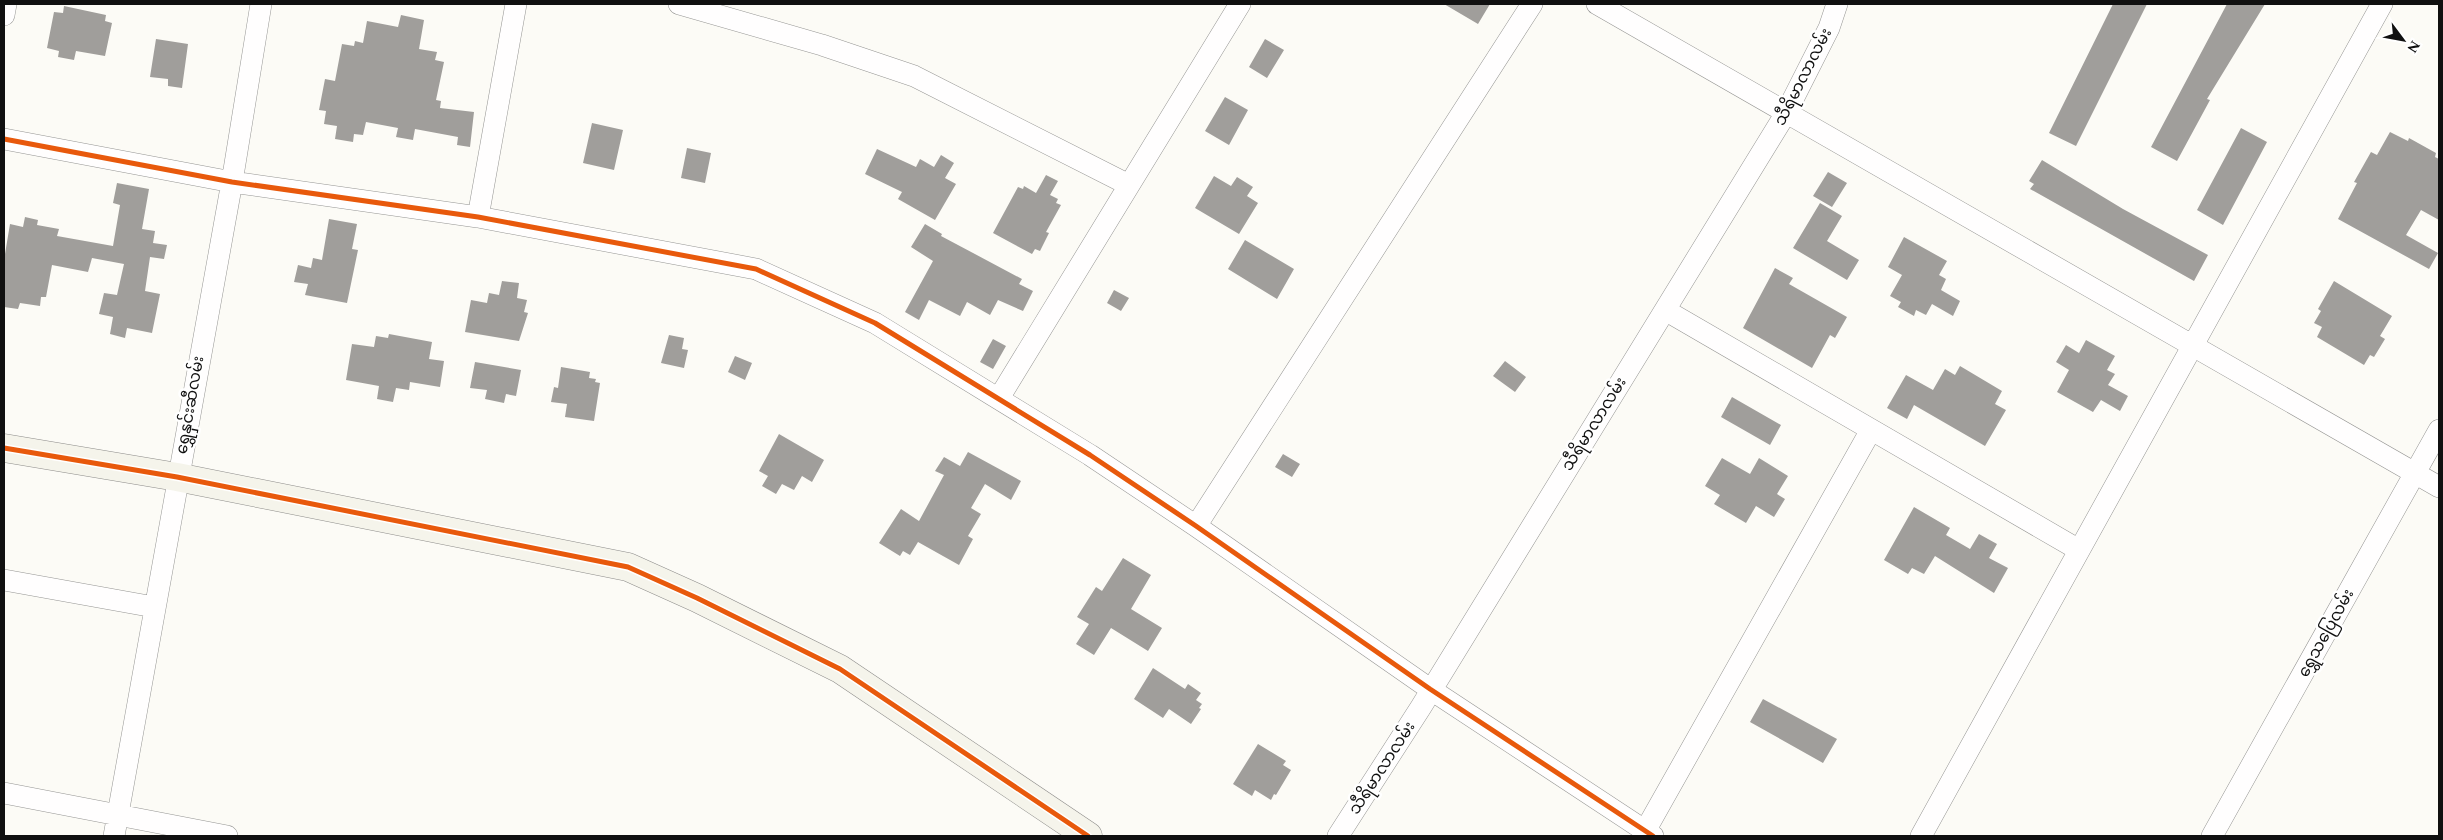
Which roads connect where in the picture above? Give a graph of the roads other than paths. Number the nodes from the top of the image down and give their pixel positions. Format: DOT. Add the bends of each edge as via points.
graph roads {
  1 [pos="6,4"];
  2 [pos="261,4"];
  3 [pos="516,4"];
  4 [pos="679,4"];
  5 [pos="1240,4"];
  6 [pos="1532,4"];
  7 [pos="1597,4"];
  8 [pos="1837,4"];
  9 [pos="2378,5"];
  10 [pos="4,15"];
  11 [pos="1786,112"];
  12 [pos="4,139"];
  13 [pos="232,182"];
  14 [pos="1129,184"];
  15 [pos="478,217"];
  16 [pos="1664,310"];
  17 [pos="2192,346"];
  18 [pos="998,398"];
  19 [pos="1871,430"];
  20 [pos="2439,430"];
  21 [pos="4,448"];
  22 [pos="2415,474"];
  23 [pos="177,477"];
  24 [pos="2439,487"];
  25 [pos="1196,526"];
  26 [pos="2079,550"];
  27 [pos="4,580"];
  28 [pos="154,607"];
  29 [pos="1430,689"];
  30 [pos="4,793"];
  31 [pos="118,816"];
  32 [pos="1649,833"];
  33 [pos="114,836"];
  34 [pos="227,836"];
  35 [pos="1088,836"];
  36 [pos="1338,836"];
  37 [pos="1921,836"];
  38 [pos="2212,836"];
  1 -- 10 [label="street"];
  2 -- 13 [label="street, ရွှေနှင်းဆီလမ်း"];
  3 -- 15 [label="street"];
  4 -- 14 [label="street" via="822,45 914,76"];
  5 -- 14 [label="street"];
  6 -- 25 [label="street"];
  7 -- 11 [label="street"];
  8 -- 11 [label="street, သီရိမာလာလမ်း" via="1829,28"];
  9 -- 17 [label="street"];
  11 -- 16 [label="street, သီရိမာလာလမ်း"];
  11 -- 17 [label="street"];
  12 -- 13 [label="street"];
  13 -- 15 [label="street"];
  13 -- 23 [label="street, ရွှေနှင်းဆီလမ်း"];
  14 -- 18 [label="street"];
  15 -- 18 [label="street" via="756,269 875,323"];
  16 -- 19 [label="street"];
  16 -- 29 [label="street, သီရိမာလာလမ်း"];
  17 -- 22 [label="street"];
  17 -- 26 [label="street"];
  18 -- 25 [label="street" via="1090,454"];
  19 -- 26 [label="street"];
  19 -- 32 [label="street"];
  20 -- 22 [label="street, ရွှေသပြေလမ်း"];
  21 -- 23 [label="street"];
  22 -- 24 [label="street"];
  22 -- 38 [label="street, ရွှေသပြေလမ်း"];
  23 -- 28 [label="street, ရွှေနှင်းဆီလမ်း"];
  23 -- 35 [label="street" via="628,567 840,669"];
  25 -- 29 [label="street"];
  26 -- 37 [label="street"];
  27 -- 28 [label="street"];
  28 -- 31 [label="street, ရွှေနှင်းဆီလမ်း"];
  29 -- 32 [label="street"];
  29 -- 36 [label="street, သီရိမာလာလမ်း"];
  30 -- 31 [label="street"];
  31 -- 33 [label="street, ရွှေနှင်းဆီလမ်း"];
  31 -- 34 [label="street"];
}
